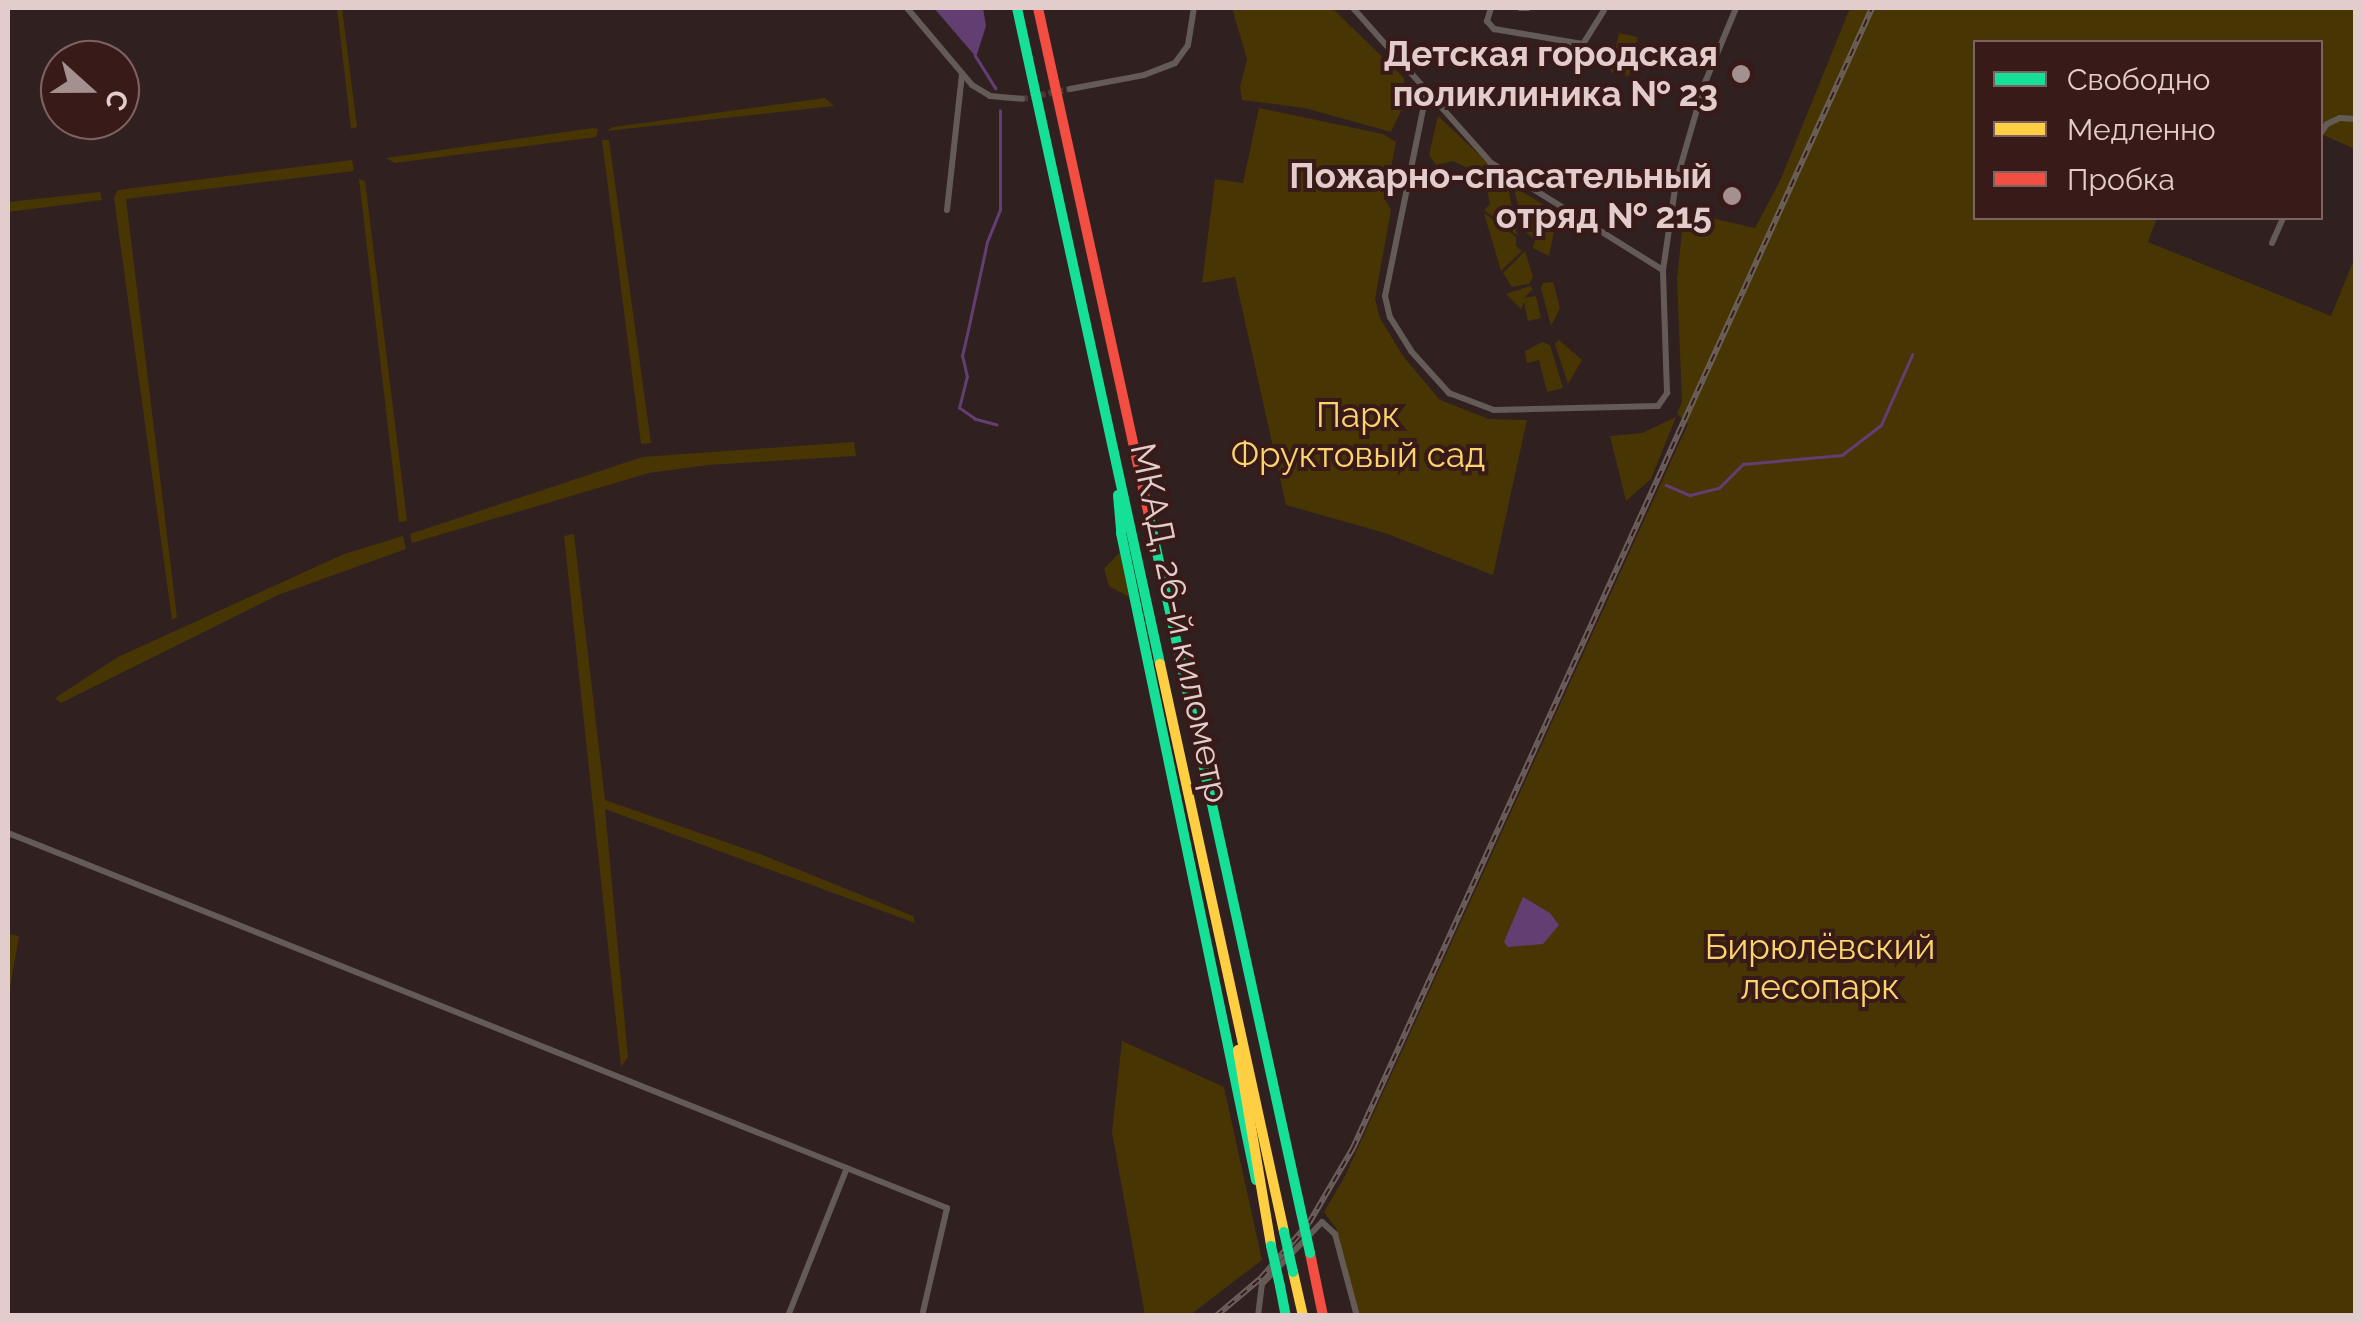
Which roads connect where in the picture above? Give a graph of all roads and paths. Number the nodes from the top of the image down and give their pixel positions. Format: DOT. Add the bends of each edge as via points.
graph roads {
  1 [pos="907,8"];
  2 [pos="1017,8"];
  3 [pos="1040,8"];
  4 [pos="1194,8"];
  5 [pos="1352,8"];
  6 [pos="1491,8"];
  7 [pos="1520,8"];
  8 [pos="1528,8"];
  9 [pos="1736,8"];
  10 [pos="1604,11"];
  11 [pos="962,74"];
  12 [pos="1070,88"];
  13 [pos="1427,90"];
  14 [pos="1019,99"];
  15 [pos="2356,119"];
  16 [pos="2323,130"];
  17 [pos="948,210"];
  18 [pos="2282,220"];
  19 [pos="2272,244"];
  20 [pos="1663,270"];
  21 [pos="1114,452"];
  22 [pos="8,833"];
  23 [pos="1225,960"];
  24 [pos="847,1168"];
  25 [pos="1265,1218"];
  26 [pos="1259,1314"];
  27 [pos="788,1316"];
  28 [pos="922,1316"];
  29 [pos="1286,1316"];
  30 [pos="1303,1316"];
  31 [pos="1323,1316"];
  32 [pos="1357,1316"];
  1 -- 11 [label="street"];
  2 -- 21 [label="main road, МКАД, 26-й километр"];
  3 -- 31 [label="main road, МКАД, 26-й километр, bridge"];
  4 -- 12 [label="street" via="1188,45 1176,64"];
  5 -- 13 [label="street"];
  6 -- 10 [label="street" via="1494,29 1583,44"];
  7 -- 8 [label="street"];
  9 -- 20 [label="street" via="1692,120"];
  11 -- 14 [label="street" via="990,96"];
  11 -- 17 [label="street"];
  13 -- 20 [label="street" via="1490,162"];
  13 -- 20 [label="street" via="1385,296 1412,351 1449,392 1494,410 1662,404"];
  15 -- 16 [label="street" via="2340,118"];
  18 -- 19 [label="street"];
  21 -- 23 [label="main road, МКАД, 26-й километр"];
  21 -- 25 [label="main road" via="1121,533"];
  22 -- 24 [label="street"];
  23 -- 25 [label="main road"];
  23 -- 30 [label="main road, МКАД, 26-й километр, bridge"];
  24 -- 27 [label="street"];
  24 -- 28 [label="street" via="947,1208"];
  25 -- 29 [label="main road, bridge"];
  26 -- 32 [label="street" via="1262,1284 1322,1222 1335,1234"];
}
